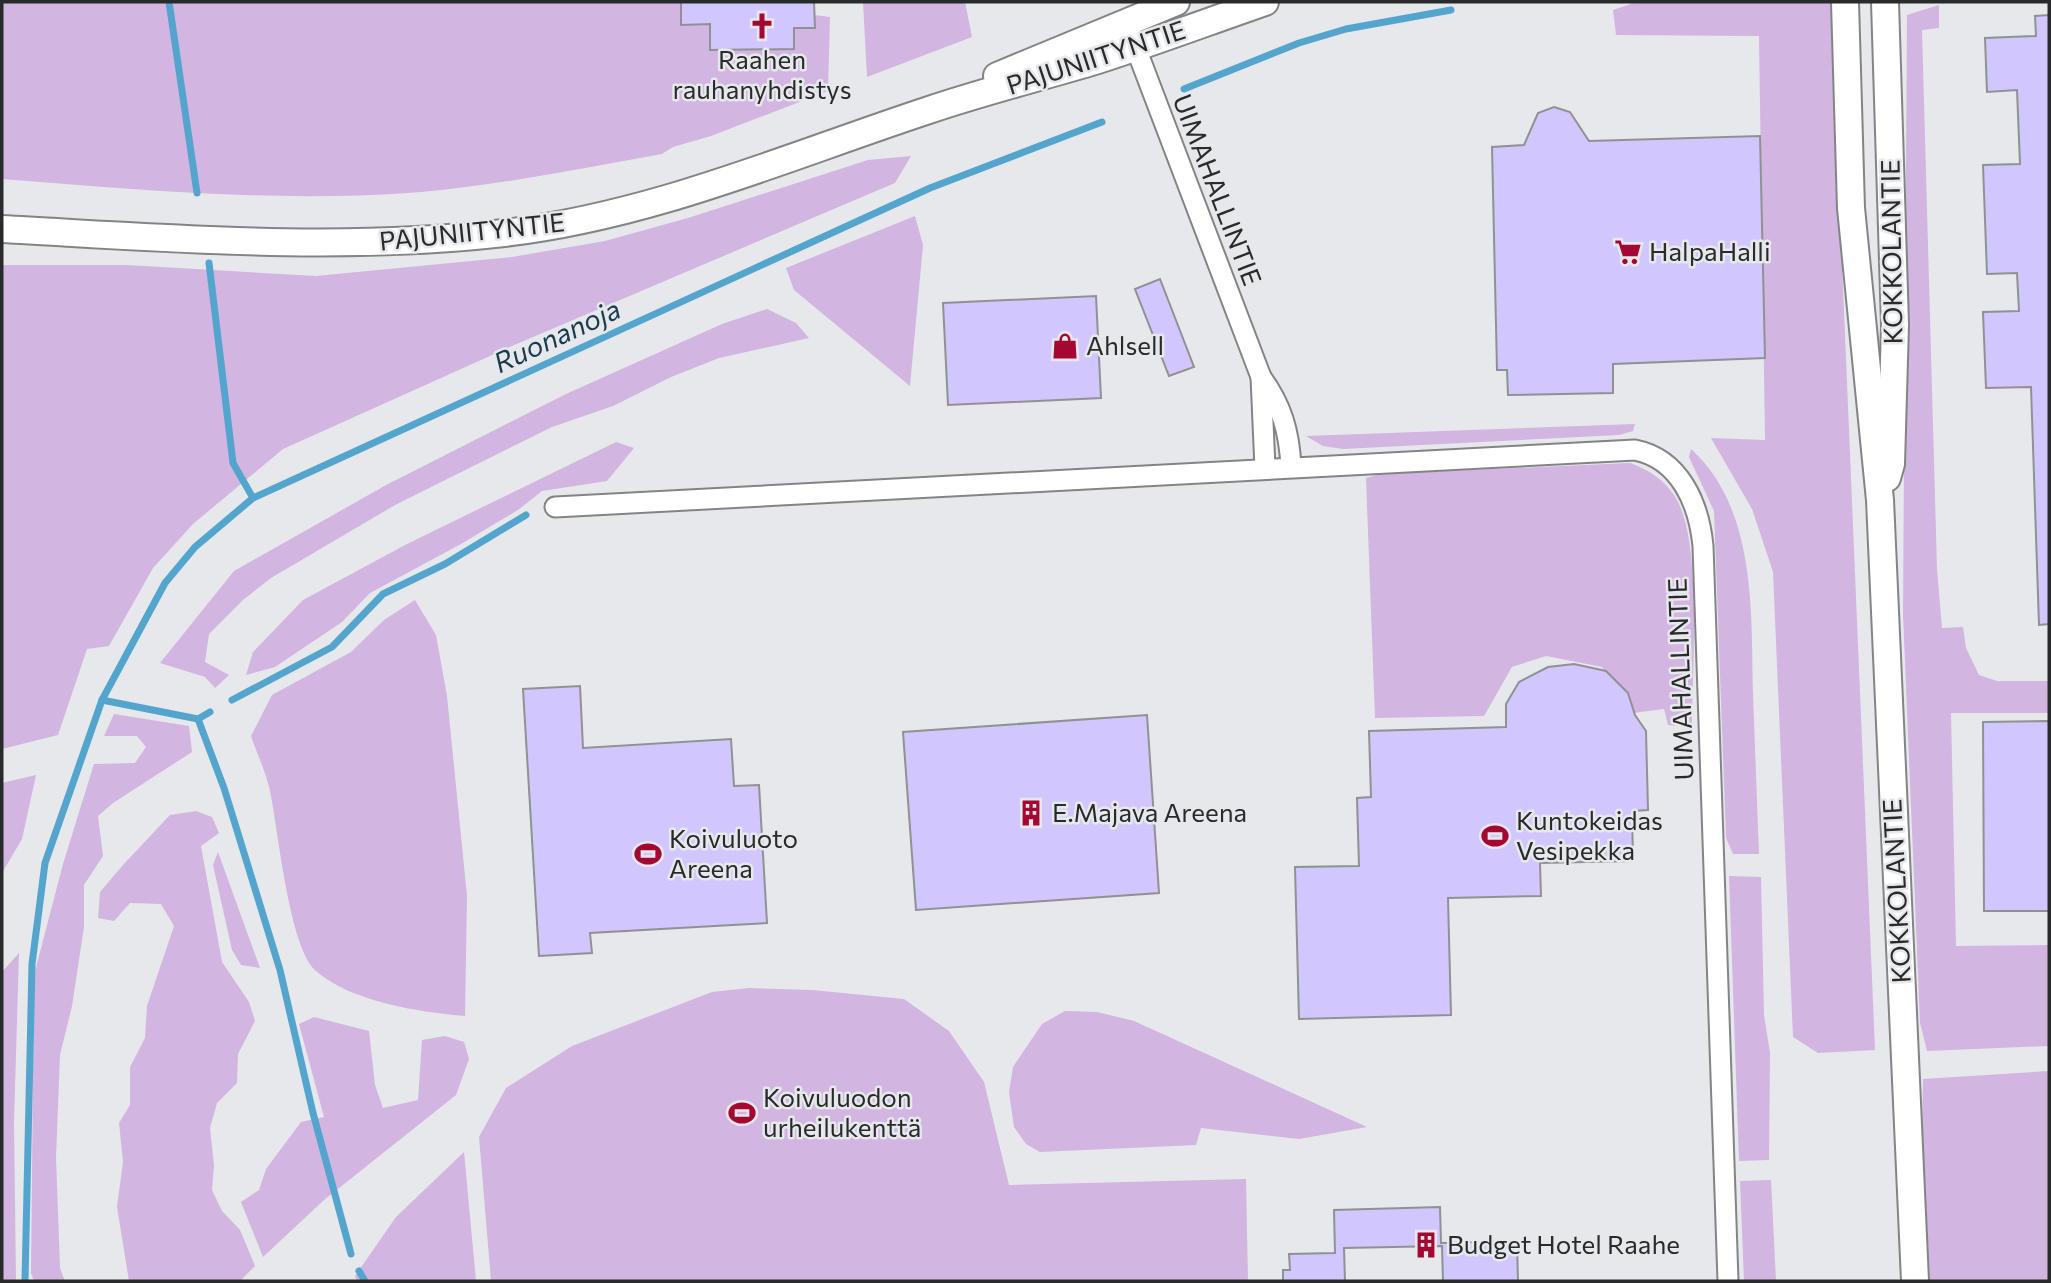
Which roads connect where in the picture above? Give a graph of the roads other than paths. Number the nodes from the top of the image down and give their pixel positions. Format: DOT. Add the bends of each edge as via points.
graph roads {
  1 [pos="1177,2"];
  2 [pos="1265,2"];
  3 [pos="1844,2"];
  4 [pos="1885,2"];
  5 [pos="1126,22"];
  6 [pos="1135,47"];
  7 [pos="926,111"];
  8 [pos="2,229"];
  9 [pos="1261,377"];
  10 [pos="1291,466"];
  11 [pos="1265,468"];
  12 [pos="1880,500"];
  13 [pos="555,507"];
  14 [pos="1728,1281"];
  15 [pos="1914,1281"];
  1 -- 5 [label="main road, PAJUNIITYNTIE"];
  2 -- 6 [label="main road, PAJUNIITYNTIE"];
  3 -- 12 [label="main road, KOKKOLANTIE" via="1851,208"];
  4 -- 12 [label="main road, KOKKOLANTIE" via="1895,325 1891,464"];
  5 -- 6 [label="street, UIMAHALLINTIE"];
  5 -- 7 [label="main road, PAJUNIITYNTIE" via="1031,60"];
  6 -- 7 [label="main road, PAJUNIITYNTIE"];
  6 -- 9 [label="street, UIMAHALLINTIE"];
  7 -- 8 [label="main road, PAJUNIITYNTIE" via="698,190 573,222 507,233 291,244"];
  9 -- 10 [label="street, UIMAHALLINTIE" via="1282,410"];
  9 -- 11 [label="street, UIMAHALLINTIE"];
  10 -- 11 [label="street, UIMAHALLINTIE"];
  10 -- 14 [label="street, UIMAHALLINTIE" via="1635,450 1659,458 1690,494 1703,546"];
  11 -- 13 [label="street"];
  12 -- 15 [label="main road, KOKKOLANTIE"];
}
